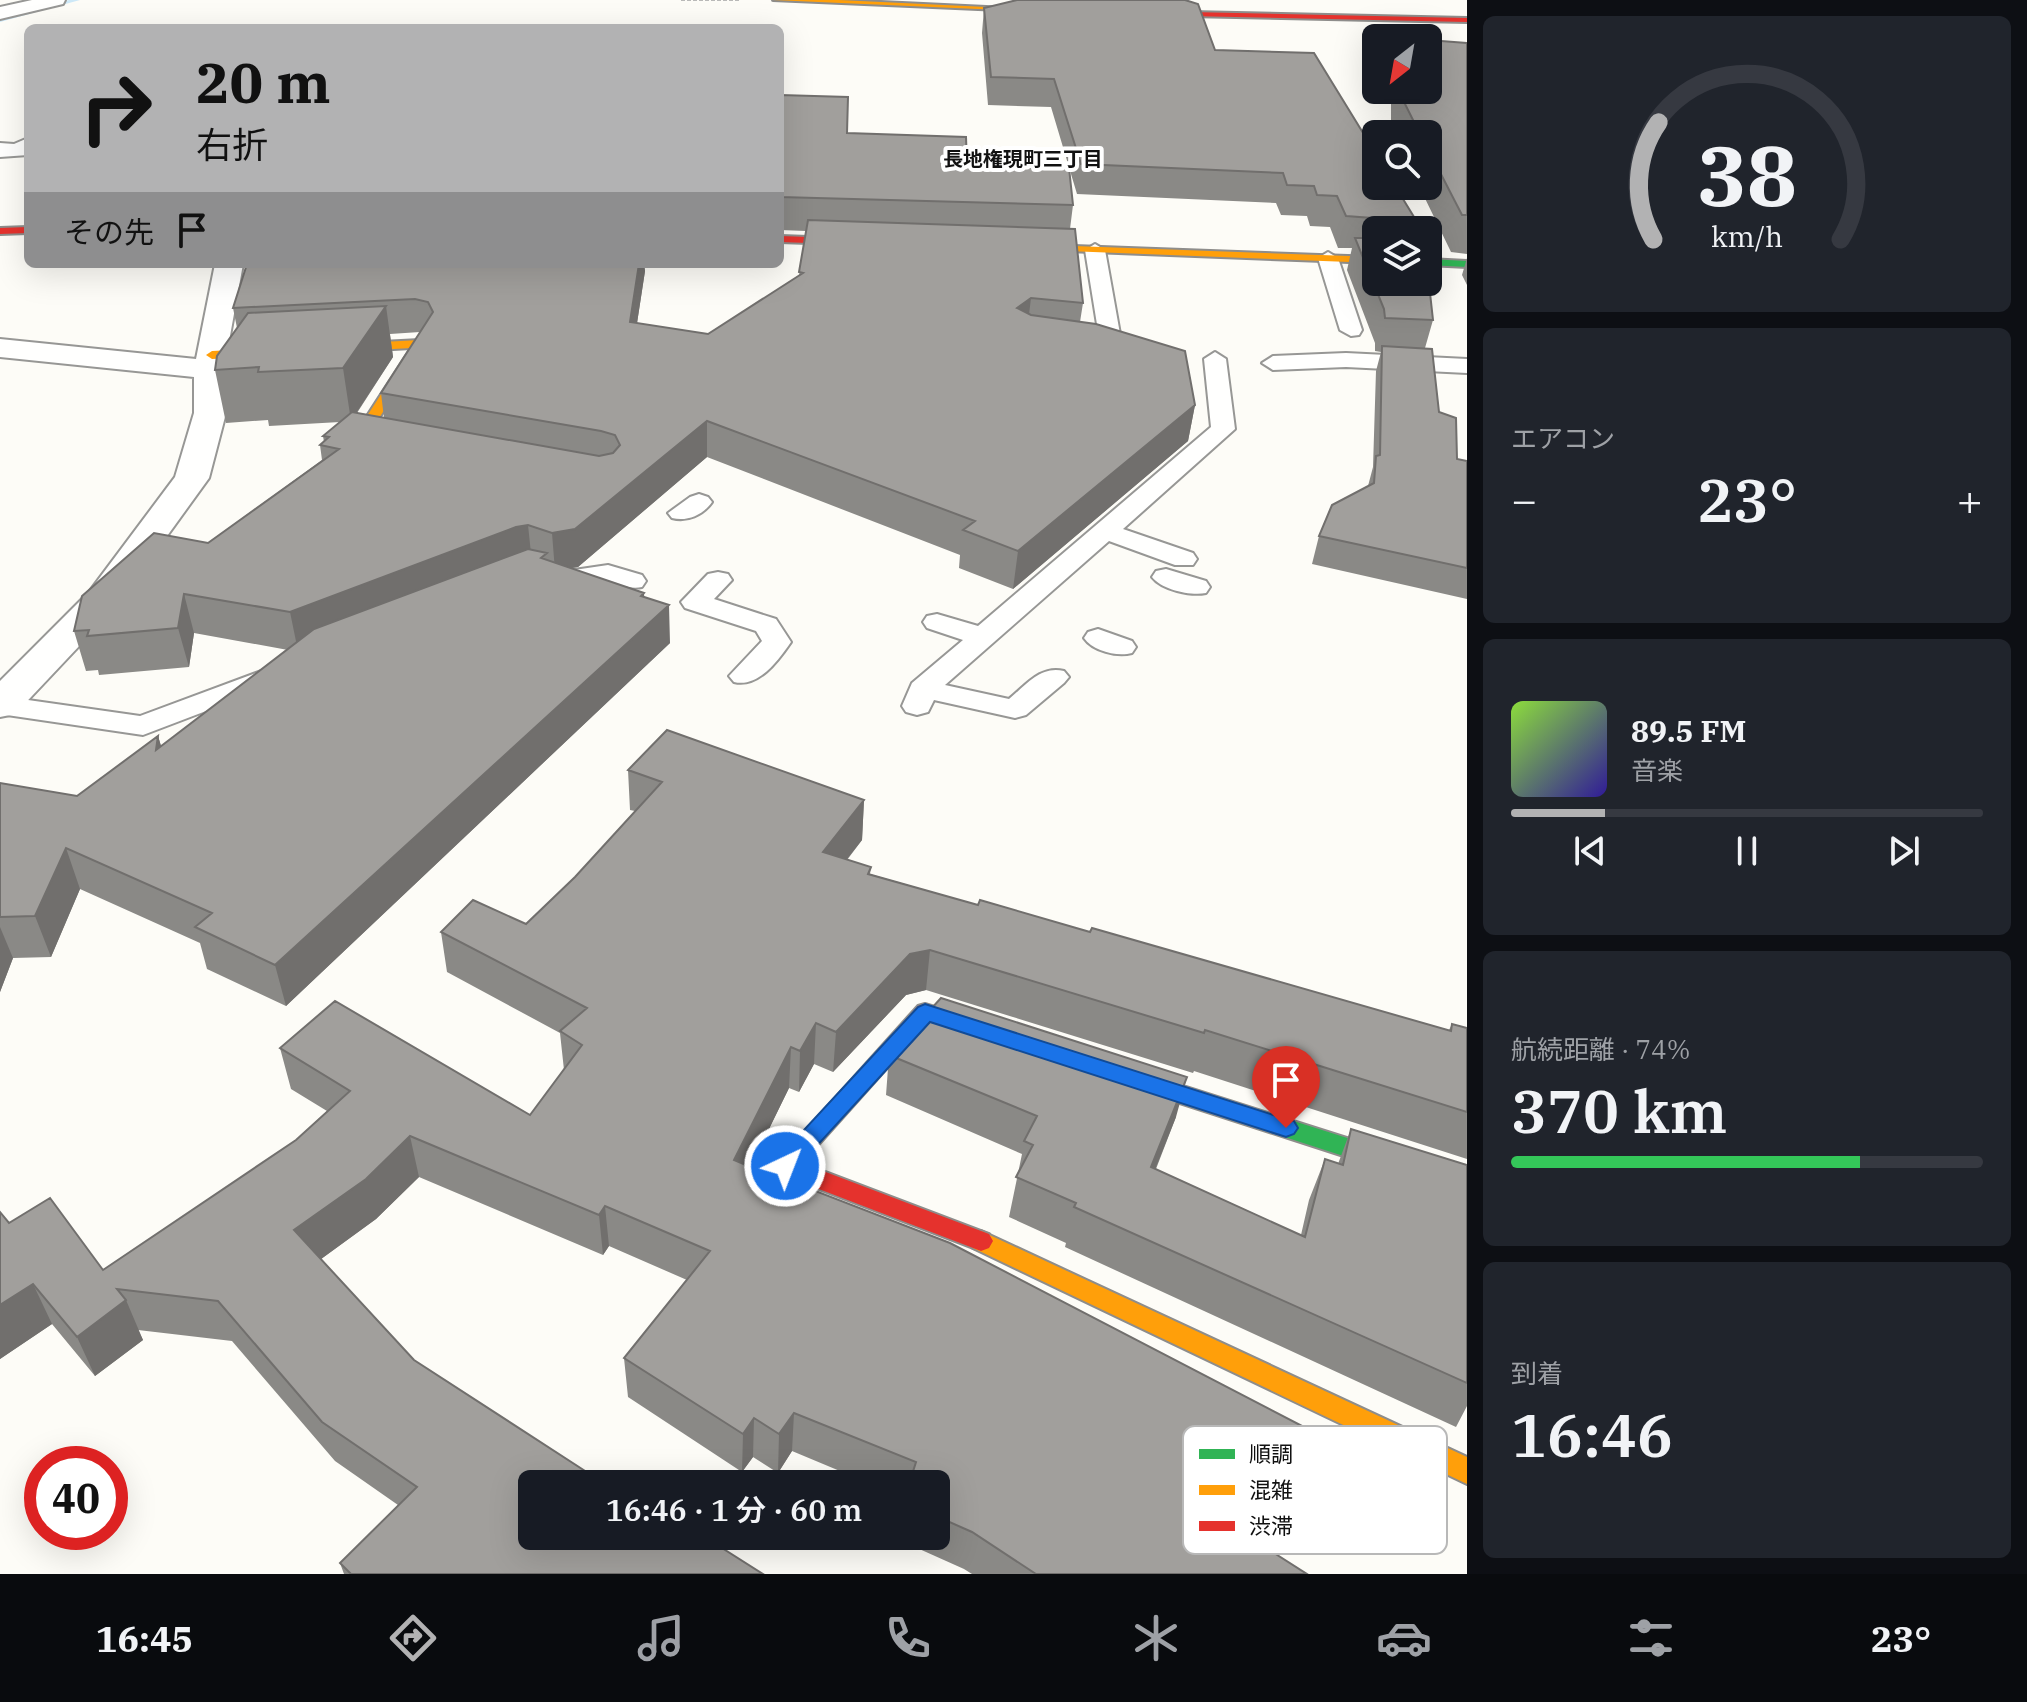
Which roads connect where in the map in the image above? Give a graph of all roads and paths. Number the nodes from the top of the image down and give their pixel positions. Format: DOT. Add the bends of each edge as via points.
graph roads {
  1 [pos="56,0"];
  2 [pos="681,0"];
  3 [pos="740,0"];
  4 [pos="777,0"];
  5 [pos="1064,11"];
  6 [pos="0,13"];
  7 [pos="1127,13"];
  8 [pos="1467,20"];
  9 [pos="24,147"];
  10 [pos="0,150"];
  11 [pos="24,230"];
  12 [pos="0,231"];
  13 [pos="784,239"];
  14 [pos="889,243"];
  15 [pos="999,247"];
  16 [pos="1095,250"];
  17 [pos="1328,258"];
  18 [pos="1362,259"];
  19 [pos="1442,263"];
  20 [pos="1467,264"];
  21 [pos="228,268"];
  22 [pos="1351,330"];
  23 [pos="0,348"];
  24 [pos="1143,355"];
  25 [pos="1215,359"];
  26 [pos="210,362"];
  27 [pos="1467,366"];
  28 [pos="1285,367"];
  29 [pos="421,447"];
  30 [pos="1105,531"];
  31 [pos="621,572"];
  32 [pos="516,580"];
  33 [pos="718,580"];
  34 [pos="1196,587"];
  35 [pos="937,622"];
  36 [pos="983,637"];
  37 [pos="301,664"];
  38 [pos="744,676"];
  39 [pos="1054,677"];
  40 [pos="0,705"];
  41 [pos="1001,1036"];
  42 [pos="1106,1070"];
  43 [pos="1467,1186"];
  44 [pos="1373,1426"];
  45 [pos="1447,1461"];
  46 [pos="1467,1471"];
  1 -- 6 [label="street"];
  2 -- 3 [label="path"];
  4 -- 5 [label="street"];
  7 -- 8 [label="street"];
  9 -- 10 [label="street"];
  11 -- 12 [label="street"];
  13 -- 14 [label="street"];
  15 -- 16 [label="street"];
  16 -- 17 [label="street" via="1273,264"];
  16 -- 24 [label="lane" via="1100,348"];
  17 -- 18 [label="street"];
  17 -- 22 [label="lane"];
  19 -- 20 [label="street"];
  21 -- 26 [label="street"];
  23 -- 26 [label="street"];
  25 -- 30 [label="lane" via="1223,429"];
  26 -- 29 [label="street" via="420,344 361,436"];
  26 -- 40 [label="street" via="210,413 192,478 102,600"];
  27 -- 28 [label="lane" via="1346,360"];
  30 -- 34 [label="lane" via="1175,568"];
  30 -- 36 [label="lane"];
  31 -- 32 [label="lane" via="553,582 531,574"];
  33 -- 38 [label="lane" via="695,602 766,625 777,642"];
  35 -- 36 [label="lane"];
  36 -- 39 [label="lane" via="920,698 1015,709"];
  37 -- 40 [label="lane" via="143,726"];
  41 -- 44 [label="street" via="925,1012 785,1166 1006,1251"];
  42 -- 43 [label="street"];
  45 -- 46 [label="street"];
}
